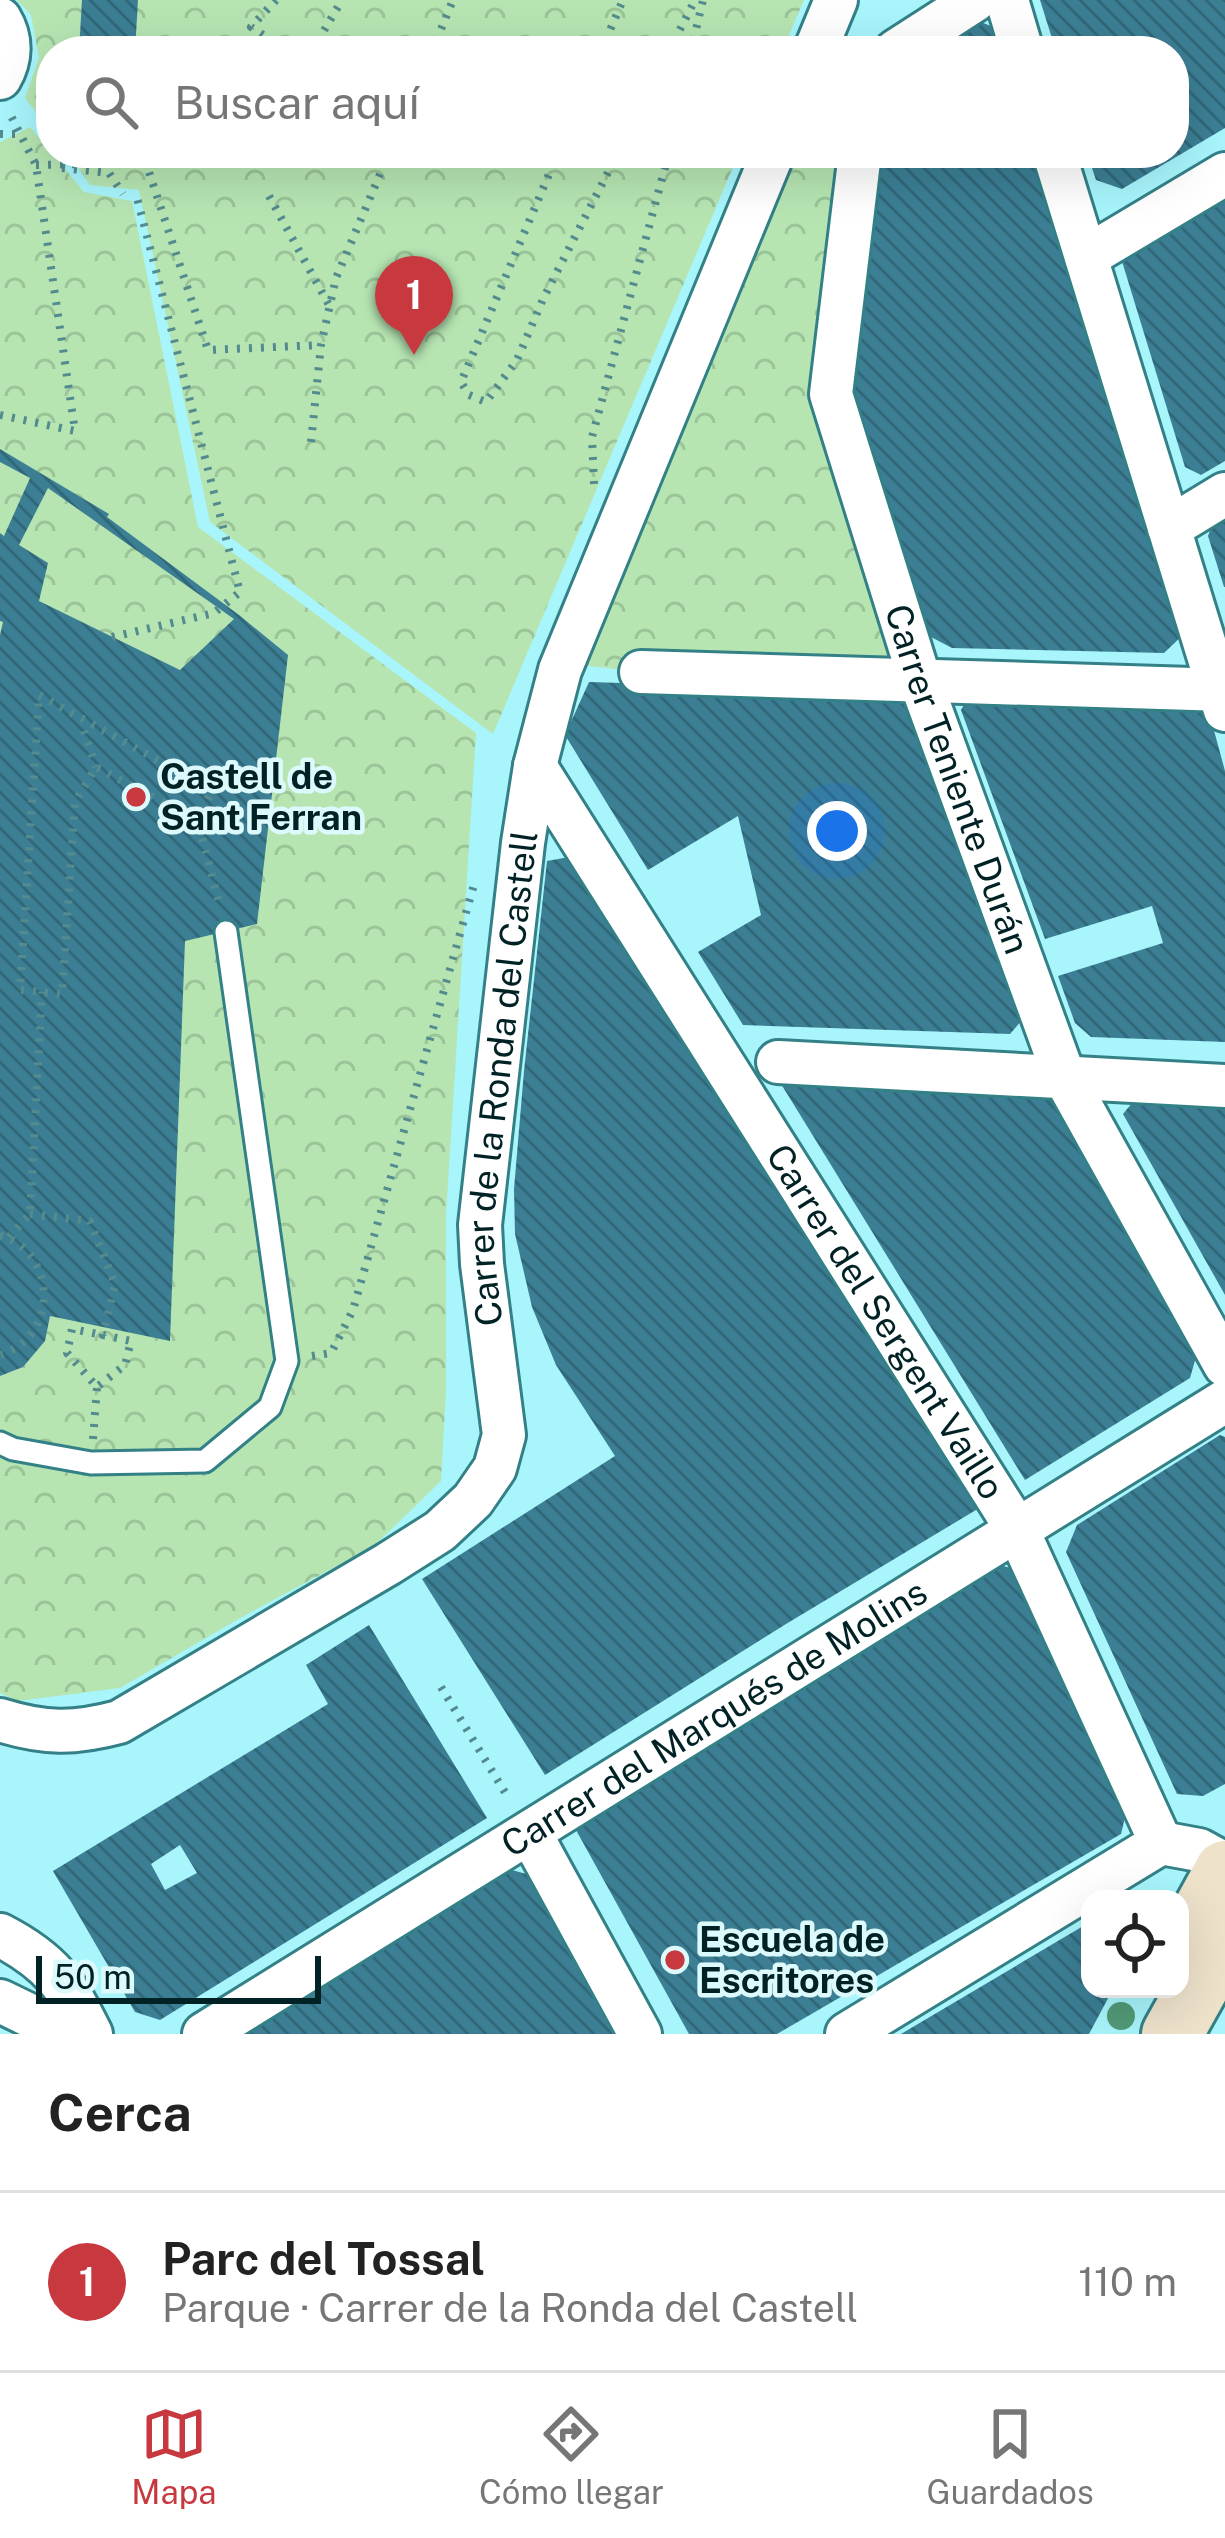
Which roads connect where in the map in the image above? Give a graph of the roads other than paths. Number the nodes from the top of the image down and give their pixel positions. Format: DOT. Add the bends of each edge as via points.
graph roads {
  1 [pos="836,0"];
  2 [pos="974,0"];
  3 [pos="1006,0"];
  4 [pos="1,19"];
  5 [pos="821,36"];
  6 [pos="919,36"];
  7 [pos="1017,36"];
  8 [pos="5,95"];
  9 [pos="767,168"];
  10 [pos="858,168"];
  11 [pos="1059,168"];
  12 [pos="1225,174"];
  13 [pos="1086,257"];
  14 [pos="1225,494"];
  15 [pos="1169,528"];
  16 [pos="641,672"];
  17 [pos="920,680"];
  18 [pos="1223,696"];
  19 [pos="535,766"];
  20 [pos="226,932"];
  21 [pos="778,1062"];
  22 [pos="1064,1076"];
  23 [pos="1225,1086"];
  24 [pos="1225,1365"];
  25 [pos="1225,1401"];
  26 [pos="0,1443"];
  27 [pos="1018,1531"];
  28 [pos="0,1720"];
  29 [pos="530,1833"];
  30 [pos="1161,1843"];
  31 [pos="1225,1868"];
  32 [pos="1225,1891"];
  33 [pos="0,1935"];
  34 [pos="1212,1954"];
  35 [pos="1155,1998"];
  36 [pos="0,2001"];
  37 [pos="68,2034"];
  38 [pos="92,2034"];
  39 [pos="204,2034"];
  40 [pos="640,2034"];
  41 [pos="847,2034"];
  42 [pos="1135,2034"];
  43 [pos="1172,2034"];
  1 -- 5 [label="street"];
  2 -- 6 [label="street"];
  3 -- 7 [label="street"];
  4 -- 8 [label="street" via="10,45"];
  9 -- 19 [label="street, Carrer de la Ronda del Castell" via="563,662"];
  10 -- 17 [label="street, Carrer Teniente Durán" via="830,394"];
  11 -- 13 [label="street"];
  12 -- 13 [label="street"];
  13 -- 15 [label="street"];
  14 -- 15 [label="street"];
  15 -- 18 [label="street"];
  16 -- 17 [label="street"];
  17 -- 18 [label="street"];
  17 -- 22 [label="street, Carrer Teniente Durán"];
  19 -- 27 [label="street, Carrer del Sergent Vaillo"];
  19 -- 28 [label="street, Carrer de la Ronda del Castell" via="480,1225 504,1435 495,1468 440,1531 119,1721 65,1733"];
  20 -- 26 [label="lane" via="287,1361 270,1408 205,1461 91,1463"];
  21 -- 22 [label="street"];
  22 -- 23 [label="street"];
  22 -- 24 [label="street, Carrer Teniente Durán"];
  25 -- 27 [label="street, Carrer del Marqués de Molins"];
  27 -- 29 [label="street, Carrer del Marqués de Molins"];
  27 -- 30 [label="street, Carrer del Sergent Vaillo"];
  29 -- 39 [label="street, Carrer del Marqués de Molins"];
  29 -- 40 [label="street"];
  30 -- 31 [label="street" via="1199,1850"];
  30 -- 41 [label="street"];
  31 -- 34 [label="main road"];
  32 -- 34 [label="street"];
  33 -- 38 [label="street" via="56,1974"];
  34 -- 43 [label="main road"];
  35 -- 42 [label="main road"];
  36 -- 37 [label="street"];
}
